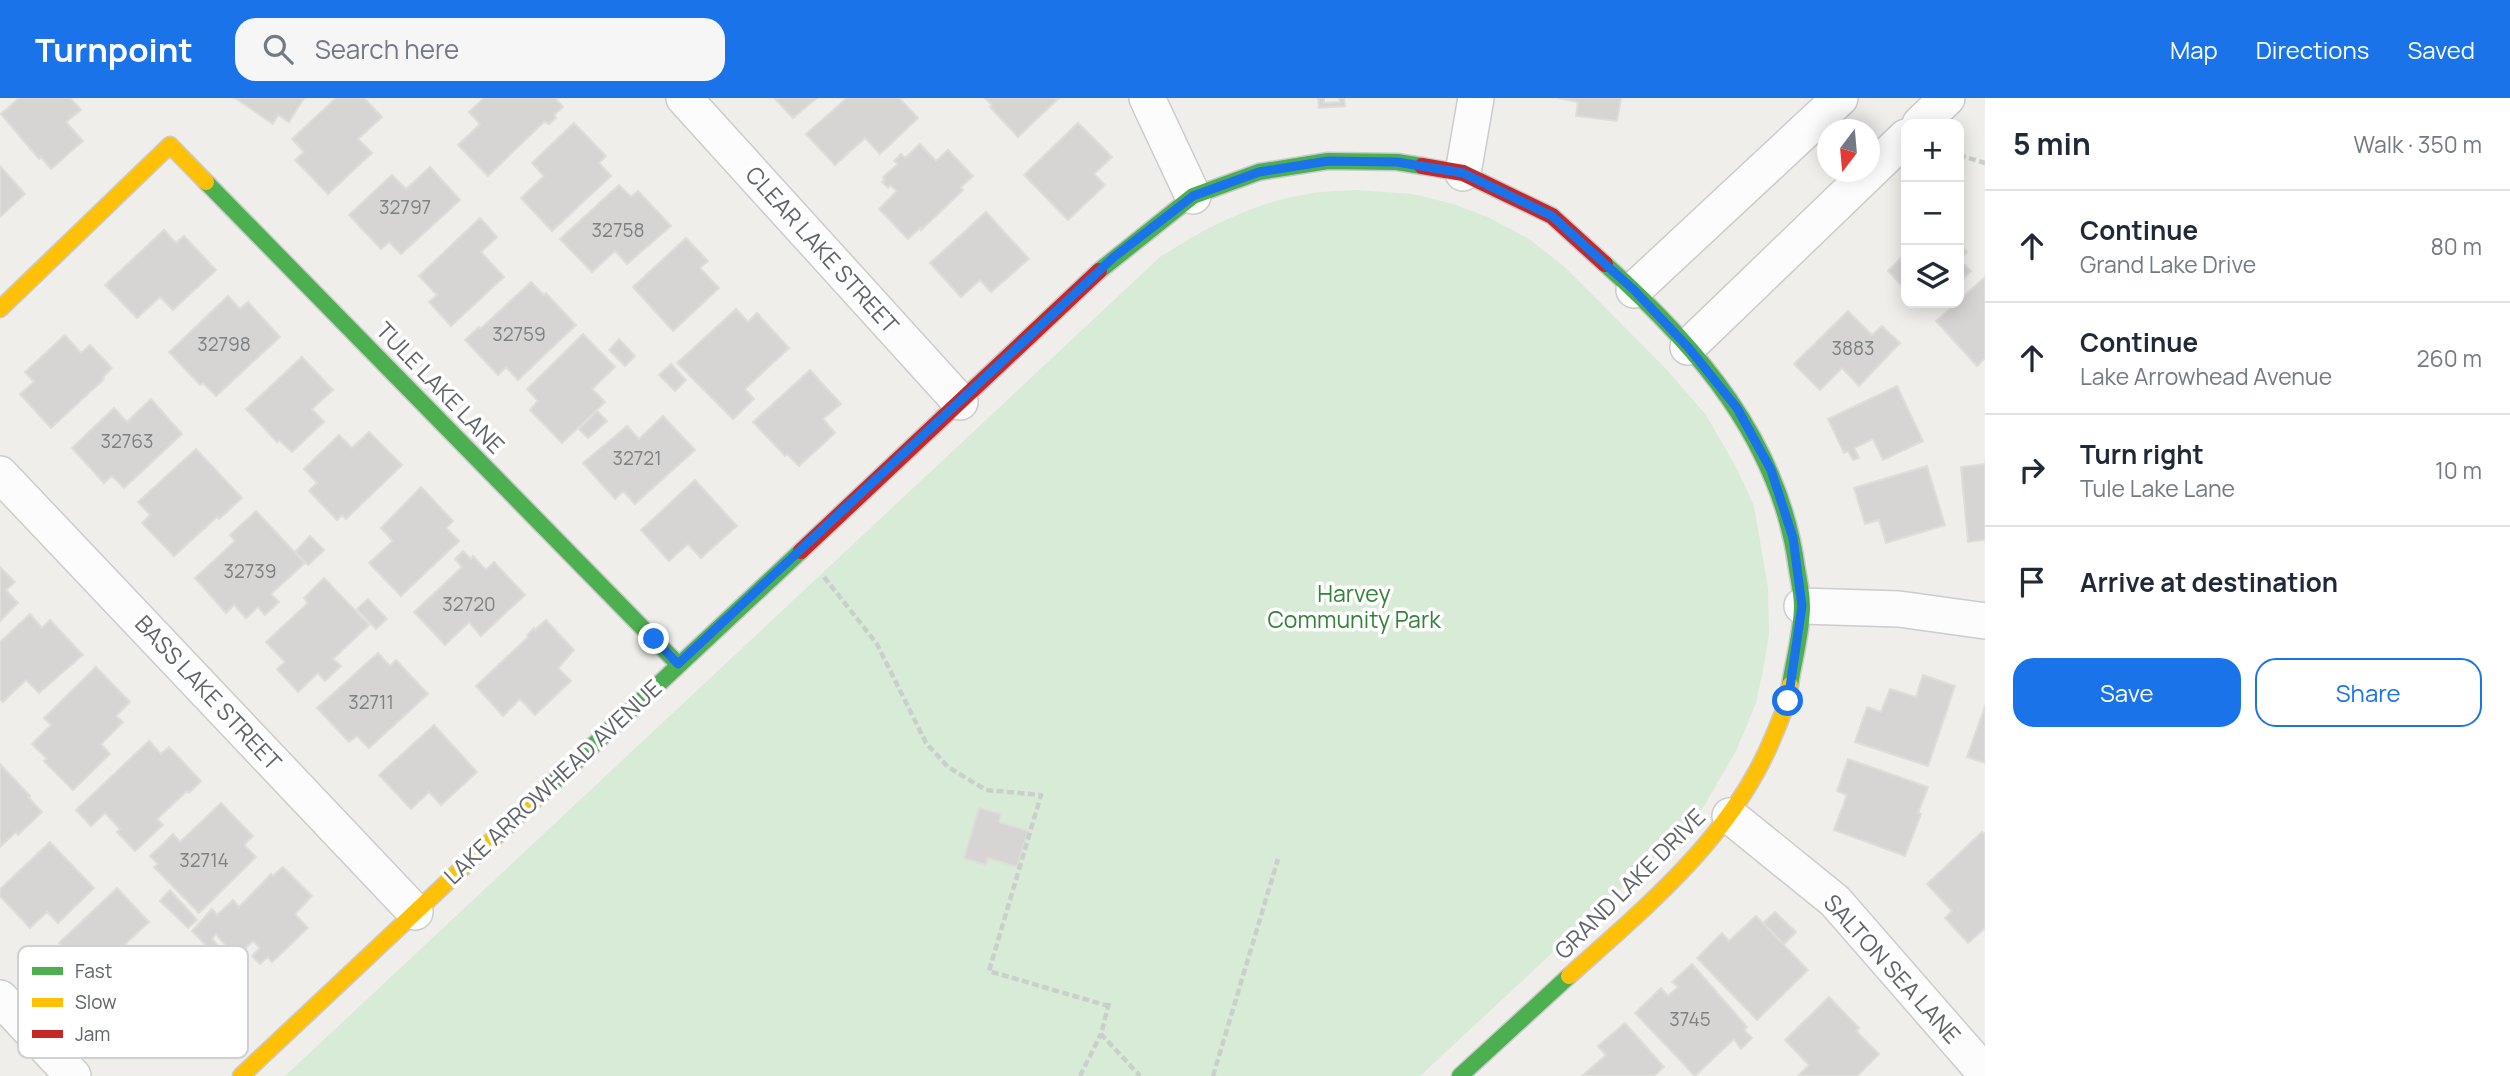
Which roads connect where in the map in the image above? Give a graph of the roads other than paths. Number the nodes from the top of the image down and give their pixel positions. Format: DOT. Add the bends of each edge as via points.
graph roads {
  1 [pos="684,98"];
  2 [pos="1147,98"];
  3 [pos="1476,98"];
  4 [pos="1840,98"];
  5 [pos="1947,98"];
  6 [pos="1925,119"];
  7 [pos="1901,142"];
  8 [pos="1463,173"];
  9 [pos="1193,196"];
  10 [pos="1634,290"];
  11 [pos="0,309"];
  12 [pos="1688,347"];
  13 [pos="960,402"];
  14 [pos="0,474"];
  15 [pos="1802,606"];
  16 [pos="1985,621"];
  17 [pos="678,664"];
  18 [pos="1730,816"];
  19 [pos="415,912"];
  20 [pos="0,998"];
  21 [pos="18,1017"];
  22 [pos="57,1058"];
  23 [pos="1475,1071"];
  24 [pos="1985,1073"];
  25 [pos="74,1076"];
  26 [pos="241,1076"];
  1 -- 13 [label="street, CLEAR LAKE STREET"];
  2 -- 9 [label="street"];
  3 -- 8 [label="street"];
  4 -- 10 [label="street"];
  5 -- 6 [label="street"];
  7 -- 12 [label="street"];
  8 -- 9 [label="street, LAKE ARROWHEAD AVENUE" via="1397,162 1328,161 1259,172"];
  8 -- 10 [label="street, LAKE ARROWHEAD AVENUE" via="1552,216"];
  9 -- 13 [label="street, LAKE ARROWHEAD AVENUE" via="1114,257"];
  10 -- 12 [label="street, LAKE ARROWHEAD AVENUE"];
  11 -- 17 [label="street, TULE LAKE LANE" via="170,145"];
  12 -- 15 [label="street, GRAND LAKE DRIVE" via="1737,408 1771,470 1793,538"];
  13 -- 17 [label="street, LAKE ARROWHEAD AVENUE"];
  14 -- 19 [label="street, BASS LAKE STREET"];
  15 -- 16 [label="street" via="1899,608"];
  15 -- 18 [label="street, GRAND LAKE DRIVE" via="1788,701 1764,761"];
  17 -- 19 [label="street, LAKE ARROWHEAD AVENUE"];
  18 -- 23 [label="street, GRAND LAKE DRIVE" via="1643,909"];
  18 -- 24 [label="street, SALTON SEA LANE" via="1835,901"];
  19 -- 26 [label="street, LAKE ARROWHEAD AVENUE"];
  20 -- 21 [label="street"];
  22 -- 25 [label="street"];
}
